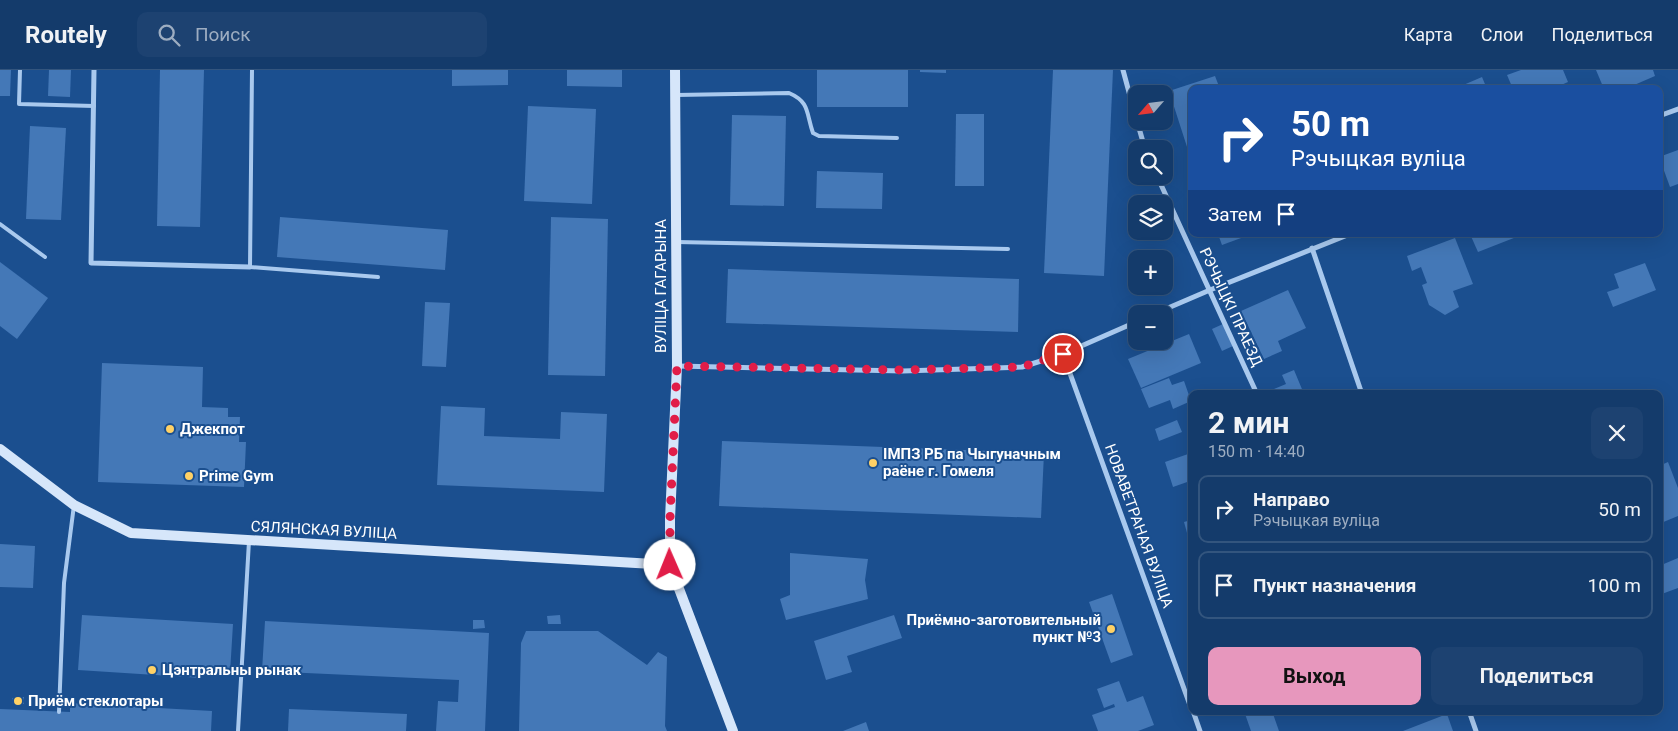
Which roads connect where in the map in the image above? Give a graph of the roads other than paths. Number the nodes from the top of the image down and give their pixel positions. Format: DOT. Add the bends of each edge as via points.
graph roads {
  1 [pos="20,70"];
  2 [pos="94,70"];
  3 [pos="252,70"];
  4 [pos="674,70"];
  5 [pos="1123,70"];
  6 [pos="1128,88"];
  7 [pos="674,95"];
  8 [pos="94,106"];
  9 [pos="1678,108"];
  10 [pos="1663,114"];
  11 [pos="897,138"];
  12 [pos="1161,185"];
  13 [pos="0,224"];
  14 [pos="1342,237"];
  15 [pos="676,242"];
  16 [pos="1312,248"];
  17 [pos="1008,249"];
  18 [pos="45,257"];
  19 [pos="250,267"];
  20 [pos="378,277"];
  21 [pos="1210,290"];
  22 [pos="1173,306"];
  23 [pos="1128,326"];
  24 [pos="1063,354"];
  25 [pos="677,366"];
  26 [pos="1255,390"];
  27 [pos="1361,390"];
  28 [pos="0,449"];
  29 [pos="74,505"];
  30 [pos="249,541"];
  31 [pos="670,565"];
  32 [pos="1188,700"];
  33 [pos="59,712"];
  34 [pos="1194,715"];
  35 [pos="1470,715"];
  36 [pos="238,731"];
  37 [pos="733,731"];
  38 [pos="1200,731"];
  39 [pos="1476,731"];
  1 -- 8 [label="lane" via="19,104"];
  2 -- 8 [label="street"];
  3 -- 19 [label="lane"];
  4 -- 7 [label="street, ВУЛІЦА ГАГАРЫНА"];
  5 -- 6 [label="street"];
  7 -- 11 [label="lane" via="789,93 804,103 813,132 819,136"];
  7 -- 15 [label="street, ВУЛІЦА ГАГАРЫНА"];
  8 -- 19 [label="street" via="91,263"];
  9 -- 10 [label="street"];
  12 -- 21 [label="street, РЭЧЫЦКІ ПРАЕЗД"];
  13 -- 18 [label="lane"];
  14 -- 16 [label="street"];
  15 -- 17 [label="lane"];
  15 -- 25 [label="street, ВУЛІЦА ГАГАРЫНА"];
  16 -- 21 [label="street"];
  16 -- 27 [label="street"];
  19 -- 20 [label="lane"];
  21 -- 22 [label="street"];
  21 -- 26 [label="street, РЭЧЫЦКІ ПРАЕЗД"];
  23 -- 24 [label="street"];
  24 -- 25 [label="street" via="1022,367 903,370"];
  24 -- 32 [label="street, НОВАВЕТРАНАЯ ВУЛІЦА"];
  25 -- 31 [label="street, ВУЛІЦА ГАГАРЫНА"];
  28 -- 29 [label="street, СЯЛЯНСКАЯ ВУЛІЦА"];
  29 -- 30 [label="street, СЯЛЯНСКАЯ ВУЛІЦА" via="131,534"];
  29 -- 33 [label="lane" via="64,583"];
  30 -- 31 [label="street, СЯЛЯНСКАЯ ВУЛІЦА"];
  30 -- 36 [label="lane"];
  31 -- 37 [label="street, ВУЛІЦА ГАГАРЫНА"];
  34 -- 38 [label="street"];
  35 -- 39 [label="street"];
}
